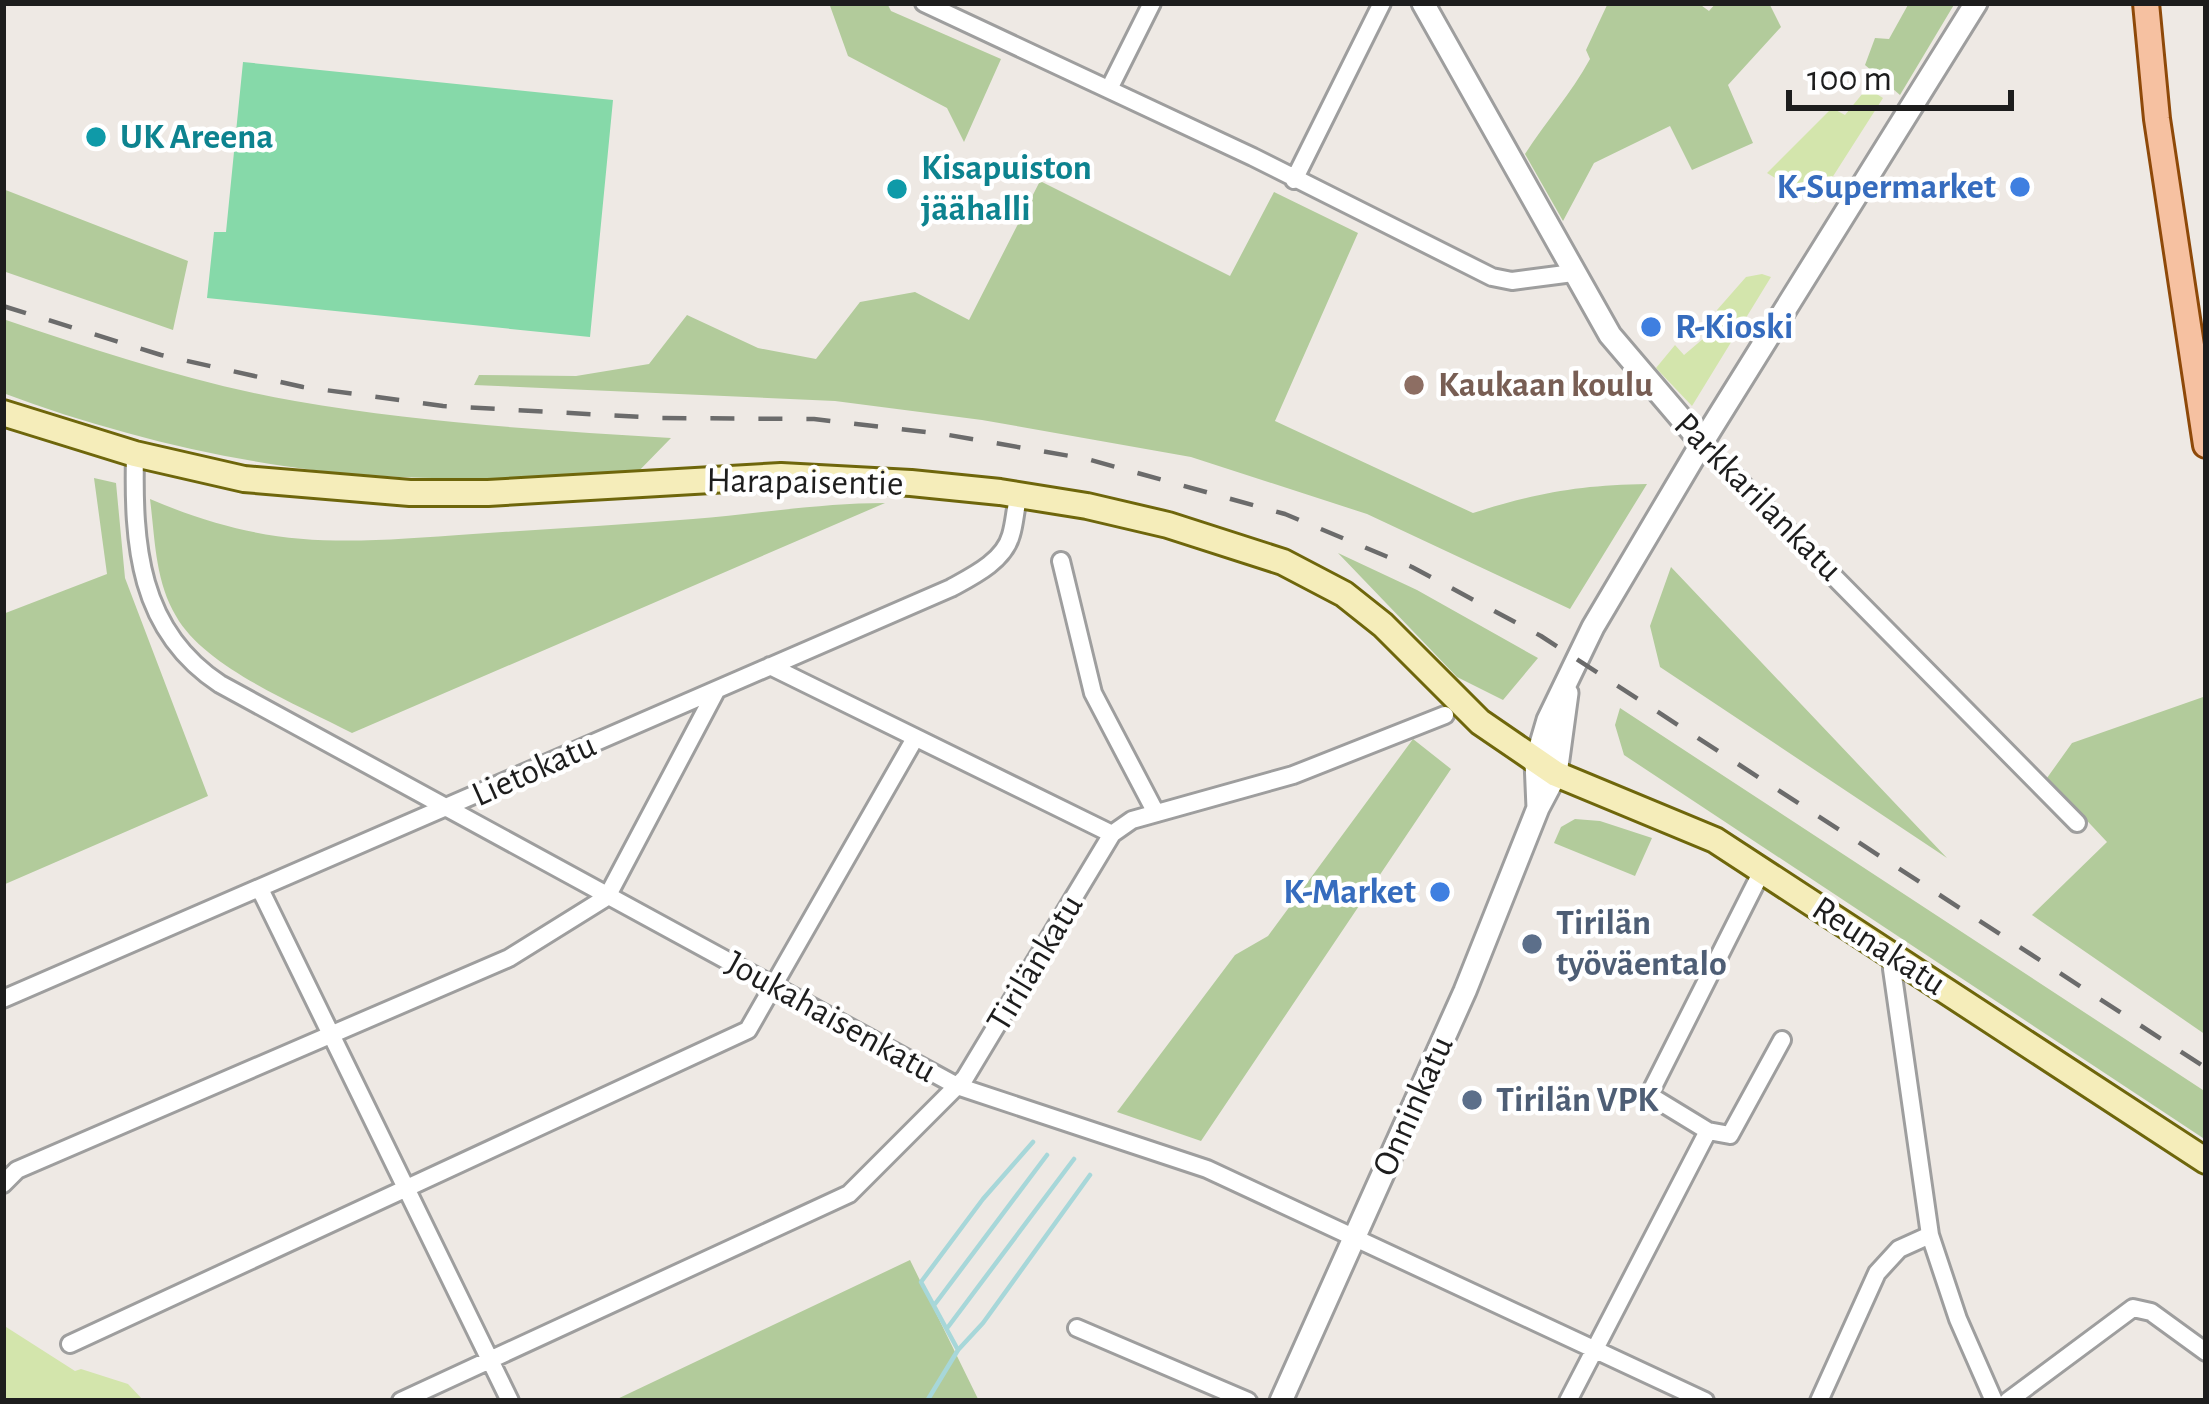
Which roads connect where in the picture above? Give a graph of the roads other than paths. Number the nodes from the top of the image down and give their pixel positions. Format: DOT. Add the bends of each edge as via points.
graph roads {
  1 [pos="924,3"];
  2 [pos="1152,3"];
  3 [pos="1382,3"];
  4 [pos="1423,3"];
  5 [pos="1976,3"];
  6 [pos="2134,3"];
  7 [pos="2146,3"];
  8 [pos="1109,88"];
  9 [pos="2158,119"];
  10 [pos="1294,180"];
  11 [pos="1573,273"];
  12 [pos="3,413"];
  13 [pos="1702,443"];
  14 [pos="2206,446"];
  15 [pos="135,454"];
  16 [pos="1019,495"];
  17 [pos="1061,561"];
  18 [pos="770,666"];
  19 [pos="716,691"];
  20 [pos="1444,715"];
  21 [pos="914,740"];
  22 [pos="1546,767"];
  23 [pos="444,808"];
  24 [pos="1156,813"];
  25 [pos="2077,823"];
  26 [pos="1112,834"];
  27 [pos="1763,869"];
  28 [pos="260,889"];
  29 [pos="607,897"];
  30 [pos="1897,958"];
  31 [pos="775,986"];
  32 [pos="3,999"];
  33 [pos="332,1036"];
  34 [pos="1782,1040"];
  35 [pos="957,1086"];
  36 [pos="1708,1131"];
  37 [pos="2206,1161"];
  38 [pos="3,1184"];
  39 [pos="407,1190"];
  40 [pos="1930,1234"];
  41 [pos="1354,1237"];
  42 [pos="1077,1328"];
  43 [pos="70,1344"];
  44 [pos="1593,1348"];
  45 [pos="2206,1352"];
  46 [pos="490,1360"];
  47 [pos="401,1401"];
  48 [pos="510,1401"];
  49 [pos="1248,1401"];
  50 [pos="1281,1401"];
  51 [pos="1568,1401"];
  52 [pos="1705,1401"];
  53 [pos="1819,1401"];
  54 [pos="1994,1401"];
  55 [pos="2008,1401"];
  1 -- 8 [label="street"];
  2 -- 8 [label="street"];
  3 -- 10 [label="street"];
  4 -- 11 [label="street, Parkkarilankatu"];
  5 -- 13 [label="street"];
  6 -- 9 [label="main road"];
  7 -- 9 [label="main road"];
  8 -- 10 [label="street"];
  9 -- 14 [label="main road"];
  10 -- 11 [label="street" via="1492,277"];
  11 -- 13 [label="street, Parkkarilankatu" via="1610,334"];
  12 -- 15 [label="main road, Harapaisentie"];
  13 -- 22 [label="street" via="1548,720"];
  13 -- 25 [label="street, Parkkarilankatu"];
  15 -- 16 [label="main road, Harapaisentie" via="244,479 391,492 781,476"];
  15 -- 23 [label="street, Joukahaisenkatu" via="142,580 166,634 194,667"];
  16 -- 18 [label="street, Lietokatu" via="1011,538 979,572"];
  16 -- 22 [label="main road, Harapaisentie" via="1168,525 1283,562 1344,594 1480,722"];
  17 -- 24 [label="street" via="1093,693"];
  18 -- 19 [label="street, Lietokatu"];
  18 -- 21 [label="street"];
  19 -- 23 [label="street, Lietokatu"];
  19 -- 29 [label="street"];
  20 -- 24 [label="street" via="1292,776"];
  21 -- 26 [label="street"];
  21 -- 31 [label="street"];
  22 -- 27 [label="main road, Reunakatu"];
  22 -- 41 [label="street, Onninkatu" via="1538,808 1465,991"];
  23 -- 28 [label="street, Lietokatu"];
  23 -- 29 [label="street, Joukahaisenkatu"];
  24 -- 26 [label="street"];
  26 -- 35 [label="street, Tirilänkatu"];
  27 -- 30 [label="main road, Reunakatu"];
  27 -- 36 [label="street" via="1649,1095"];
  28 -- 32 [label="street, Lietokatu"];
  28 -- 33 [label="street"];
  29 -- 31 [label="street, Joukahaisenkatu"];
  29 -- 33 [label="street" via="509,958"];
  30 -- 37 [label="main road, Reunakatu"];
  30 -- 40 [label="street" via="1892,969"];
  31 -- 35 [label="street, Joukahaisenkatu"];
  31 -- 39 [label="street" via="748,1030"];
  33 -- 38 [label="street" via="17,1170"];
  33 -- 39 [label="street"];
  34 -- 36 [label="street" via="1730,1135"];
  35 -- 41 [label="street, Joukahaisenkatu" via="1161,1151"];
  35 -- 46 [label="street, Tirilänkatu" via="849,1193"];
  36 -- 44 [label="street"];
  39 -- 43 [label="street"];
  39 -- 46 [label="street"];
  40 -- 53 [label="street" via="1876,1273"];
  40 -- 54 [label="street"];
  41 -- 44 [label="street, Joukahaisenkatu"];
  41 -- 50 [label="street, Onninkatu"];
  42 -- 49 [label="street"];
  44 -- 51 [label="street"];
  44 -- 52 [label="street, Joukahaisenkatu"];
  45 -- 55 [label="street" via="2133,1308"];
  46 -- 47 [label="street, Tirilänkatu"];
  46 -- 48 [label="street"];
}
